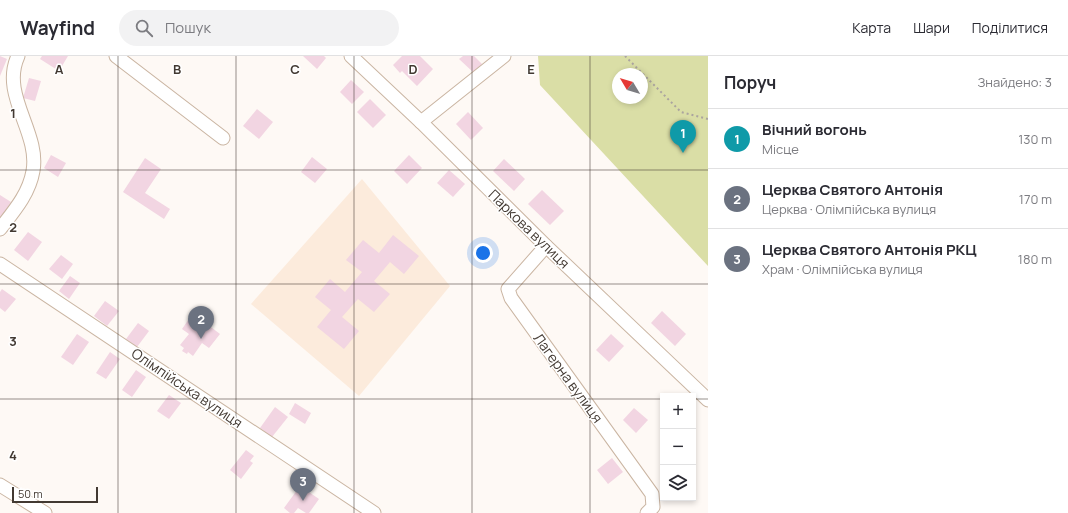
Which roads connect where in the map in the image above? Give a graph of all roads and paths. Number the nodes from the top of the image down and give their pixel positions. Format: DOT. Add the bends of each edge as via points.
graph roads {
  1 [pos="18,56"];
  2 [pos="116,56"];
  3 [pos="351,56"];
  4 [pos="504,56"];
  5 [pos="624,56"];
  6 [pos="708,119"];
  7 [pos="421,122"];
  8 [pos="223,138"];
  9 [pos="0,230"];
  10 [pos="546,246"];
  11 [pos="0,264"];
  12 [pos="708,400"];
  13 [pos="0,485"];
  14 [pos="45,513"];
  15 [pos="374,513"];
  16 [pos="646,513"];
  1 -- 9 [label="street" via="10,76 11,89 32,150 34,170 22,200"];
  2 -- 8 [label="street"];
  3 -- 7 [label="street, Паркова вулиця"];
  4 -- 7 [label="street"];
  5 -- 6 [label="path" via="681,112"];
  7 -- 10 [label="street, Паркова вулиця"];
  10 -- 12 [label="street, Паркова вулиця"];
  10 -- 16 [label="street, Лагерна вулиця" via="508,289 511,298 652,494 653,507"];
  11 -- 15 [label="street, Олімпійська вулиця"];
  13 -- 14 [label="street"];
}
